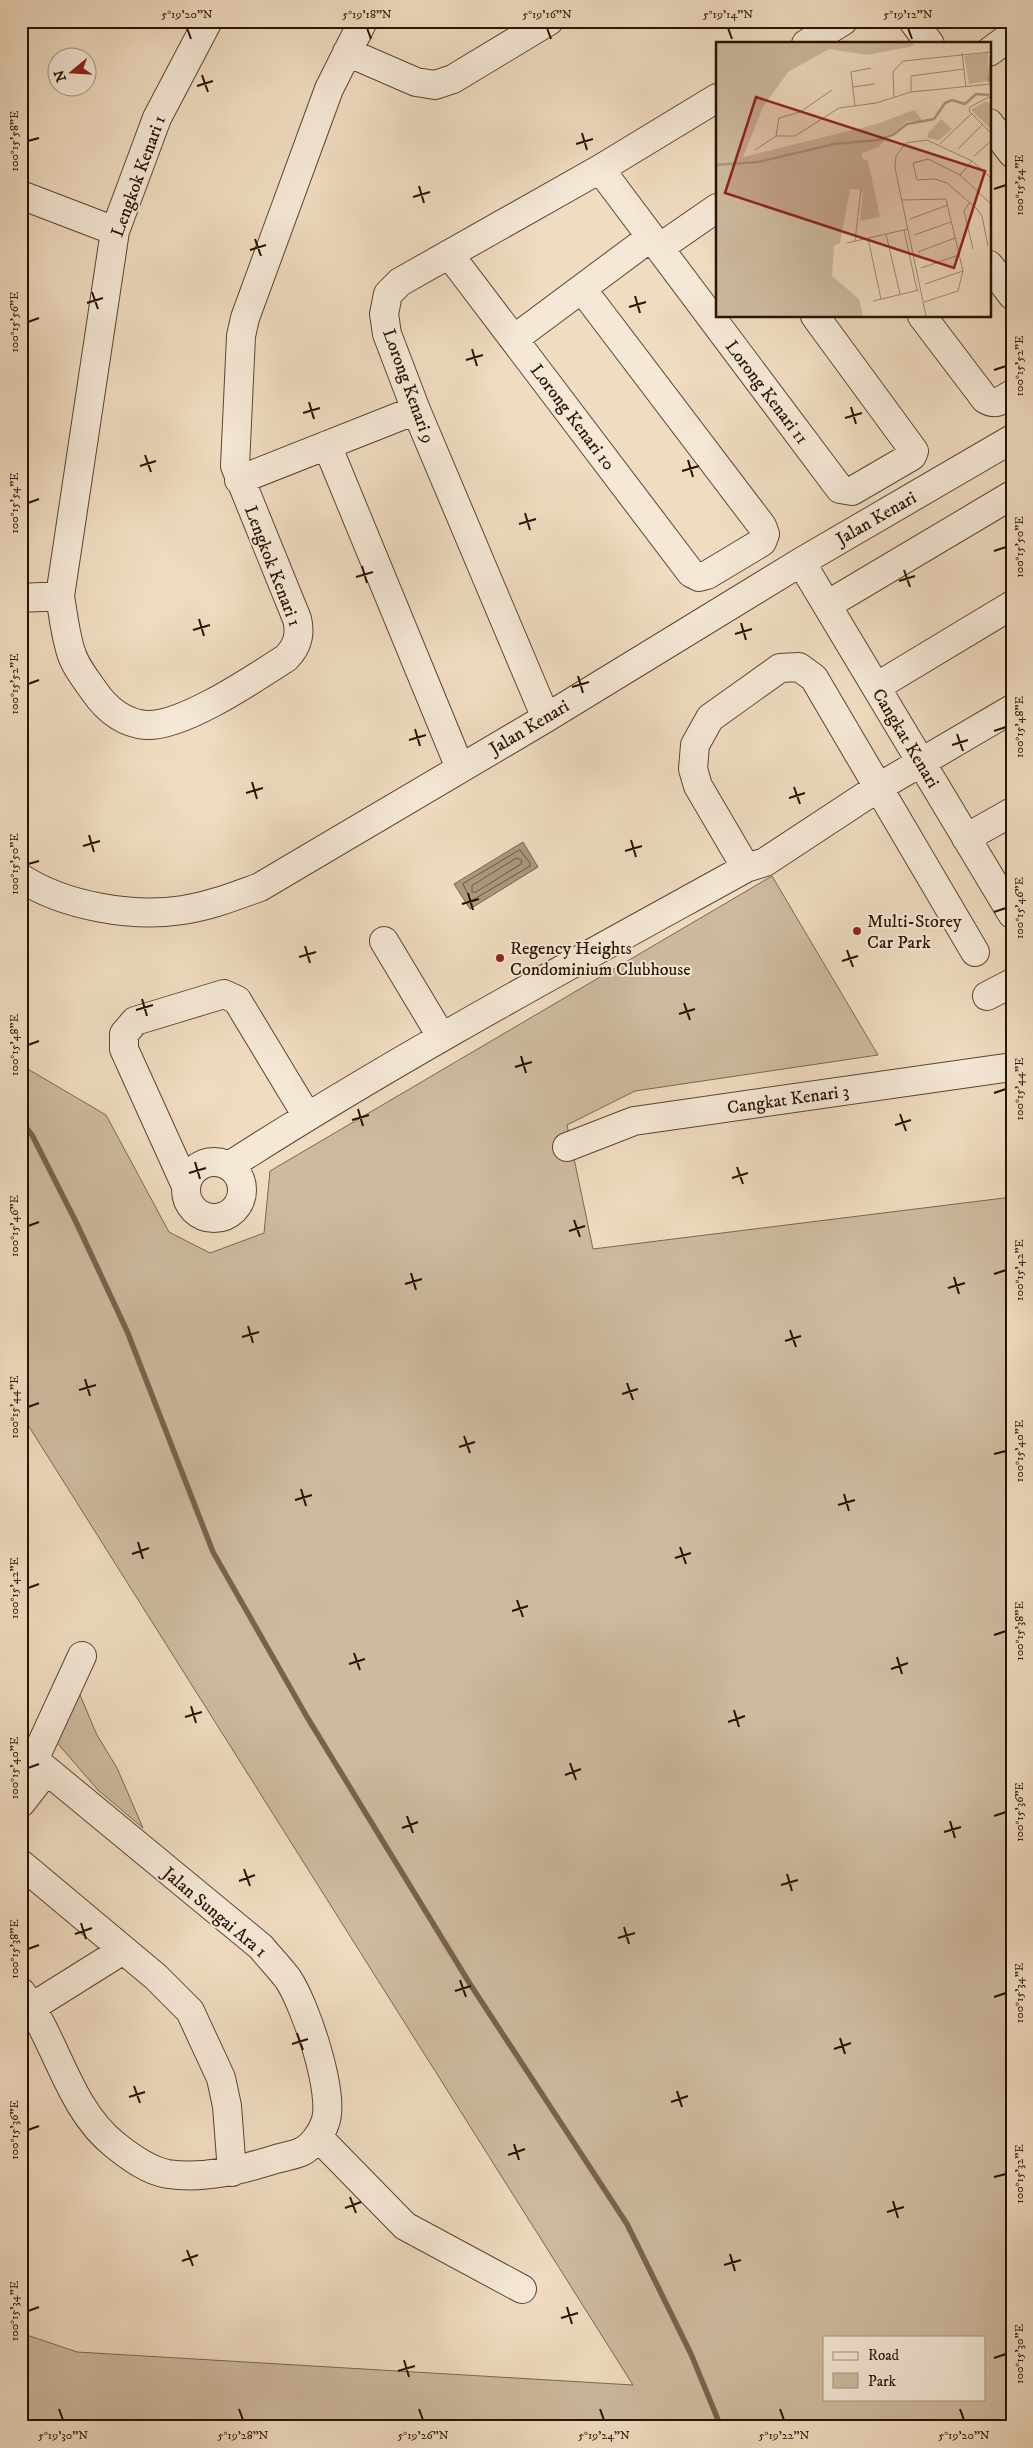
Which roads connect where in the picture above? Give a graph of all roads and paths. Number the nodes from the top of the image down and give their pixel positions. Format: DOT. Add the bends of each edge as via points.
graph roads {
  1 [pos="208,21"];
  2 [pos="363,21"];
  3 [pos="549,21"];
  4 [pos="843,21"];
  5 [pos="913,21"];
  6 [pos="1012,35"];
  7 [pos="809,42"];
  8 [pos="929,42"];
  9 [pos="990,51"];
  10 [pos="347,52"];
  11 [pos="716,99"];
  12 [pos="990,124"];
  13 [pos="1012,153"];
  14 [pos="600,169"];
  15 [pos="21,195"];
  16 [pos="716,209"];
  17 [pos="115,230"];
  18 [pos="655,242"];
  19 [pos="449,254"];
  20 [pos="990,266"];
  21 [pos="582,289"];
  22 [pos="1012,295"];
  23 [pos="816,318"];
  24 [pos="924,318"];
  25 [pos="514,339"];
  26 [pos="1002,399"];
  27 [pos="416,410"];
  28 [pos="1012,439"];
  29 [pos="327,445"];
  30 [pos="239,480"];
  31 [pos="1012,495"];
  32 [pos="801,562"];
  33 [pos="60,596"];
  34 [pos="21,598"];
  35 [pos="827,605"];
  36 [pos="1012,605"];
  37 [pos="876,686"];
  38 [pos="1012,709"];
  39 [pos="546,718"];
  40 [pos="916,755"];
  41 [pos="460,768"];
  42 [pos="874,779"];
  43 [pos="1012,812"];
  44 [pos="966,838"];
  45 [pos="746,868"];
  46 [pos="21,878"];
  47 [pos="1012,914"];
  48 [pos="384,941"];
  49 [pos="975,952"];
  50 [pos="1012,982"];
  51 [pos="988,996"];
  52 [pos="441,1036"];
  53 [pos="1012,1067"];
  54 [pos="307,1116"];
  55 [pos="568,1147"];
  56 [pos="230,1166"];
  57 [pos="186,1186"];
  58 [pos="82,1656"];
  59 [pos="34,1760"];
  60 [pos="21,1803"];
  61 [pos="21,1864"];
  62 [pos="123,1950"];
  63 [pos="27,1999"];
  64 [pos="318,2137"];
  65 [pos="232,2172"];
  66 [pos="522,2289"];
  1 -- 17 [label="street, Lengkok Kenari 1" via="157,118"];
  2 -- 10 [label="street, Lengkok Kenari 1"];
  3 -- 10 [label="street" via="453,79 435,86 416,82"];
  4 -- 7 [label="street"];
  5 -- 8 [label="street"];
  6 -- 9 [label="street"];
  10 -- 30 [label="street, Lengkok Kenari 1" via="329,89 245,318 241,336 235,452"];
  11 -- 14 [label="street, Lorong Kenari 9"];
  12 -- 13 [label="street"];
  14 -- 18 [label="street, Lorong Kenari 11"];
  14 -- 19 [label="street, Lorong Kenari 9"];
  15 -- 17 [label="street"];
  16 -- 18 [label="street"];
  17 -- 33 [label="street, Lengkok Kenari 1"];
  18 -- 21 [label="street"];
  18 -- 23 [label="street, Lorong Kenari 11" via="840,489 847,492 912,456 914,451"];
  19 -- 25 [label="street, Lorong Kenari 10"];
  19 -- 27 [label="street, Lorong Kenari 9" via="400,282 388,294 387,334"];
  20 -- 22 [label="street"];
  21 -- 25 [label="street"];
  21 -- 25 [label="street, Lorong Kenari 10" via="762,526 765,534 762,542 707,576 691,573"];
  24 -- 26 [label="street" via="985,399"];
  27 -- 29 [label="street"];
  27 -- 39 [label="street, Lorong Kenari 9"];
  28 -- 32 [label="street, Jalan Kenari"];
  29 -- 30 [label="street"];
  29 -- 41 [label="street"];
  30 -- 33 [label="street, Lengkok Kenari 1" via="300,629 294,650 286,658 216,702 162,724 146,725 118,717 106,708 76,666"];
  31 -- 35 [label="street"];
  32 -- 35 [label="street, Cangkat Kenari"];
  32 -- 39 [label="street, Jalan Kenari"];
  33 -- 34 [label="street"];
  35 -- 37 [label="street, Cangkat Kenari"];
  36 -- 37 [label="street"];
  37 -- 40 [label="street, Cangkat Kenari"];
  38 -- 40 [label="street"];
  39 -- 41 [label="street, Jalan Kenari"];
  40 -- 42 [label="street"];
  40 -- 44 [label="street, Cangkat Kenari"];
  41 -- 46 [label="street, Jalan Kenari" via="260,887 225,900 184,910 138,912 82,905"];
  42 -- 45 [label="street" via="856,786 760,848"];
  42 -- 45 [label="street" via="814,678 799,666 780,668 710,718 695,745 693,769 698,786"];
  42 -- 49 [label="street"];
  43 -- 44 [label="street"];
  44 -- 47 [label="street, Cangkat Kenari"];
  45 -- 52 [label="street"];
  48 -- 52 [label="street"];
  50 -- 51 [label="street"];
  52 -- 54 [label="street"];
  53 -- 55 [label="street, Cangkat Kenari 3" via="634,1122"];
  54 -- 56 [label="street"];
  54 -- 57 [label="street" via="237,1000 224,994 135,1021 124,1034 124,1049"];
  56 -- 57 [label="street" via="222,1162 204,1163 190,1173"];
  56 -- 57 [label="street" via="237,1174 242,1194 238,1204 222,1217 206,1216 192,1208"];
  58 -- 59 [label="street"];
  59 -- 60 [label="street"];
  59 -- 64 [label="street, Jalan Sungai Ara 1" via="261,1947 288,1979 305,2016 325,2087 327,2117"];
  61 -- 62 [label="street"];
  62 -- 63 [label="street"];
  62 -- 65 [label="street" via="190,2011 208,2046 221,2078 227,2106"];
  63 -- 65 [label="street" via="78,2099 97,2129 115,2145 139,2163 167,2174"];
  64 -- 65 [label="street" via="301,2152"];
  64 -- 66 [label="street" via="405,2226"];
}
